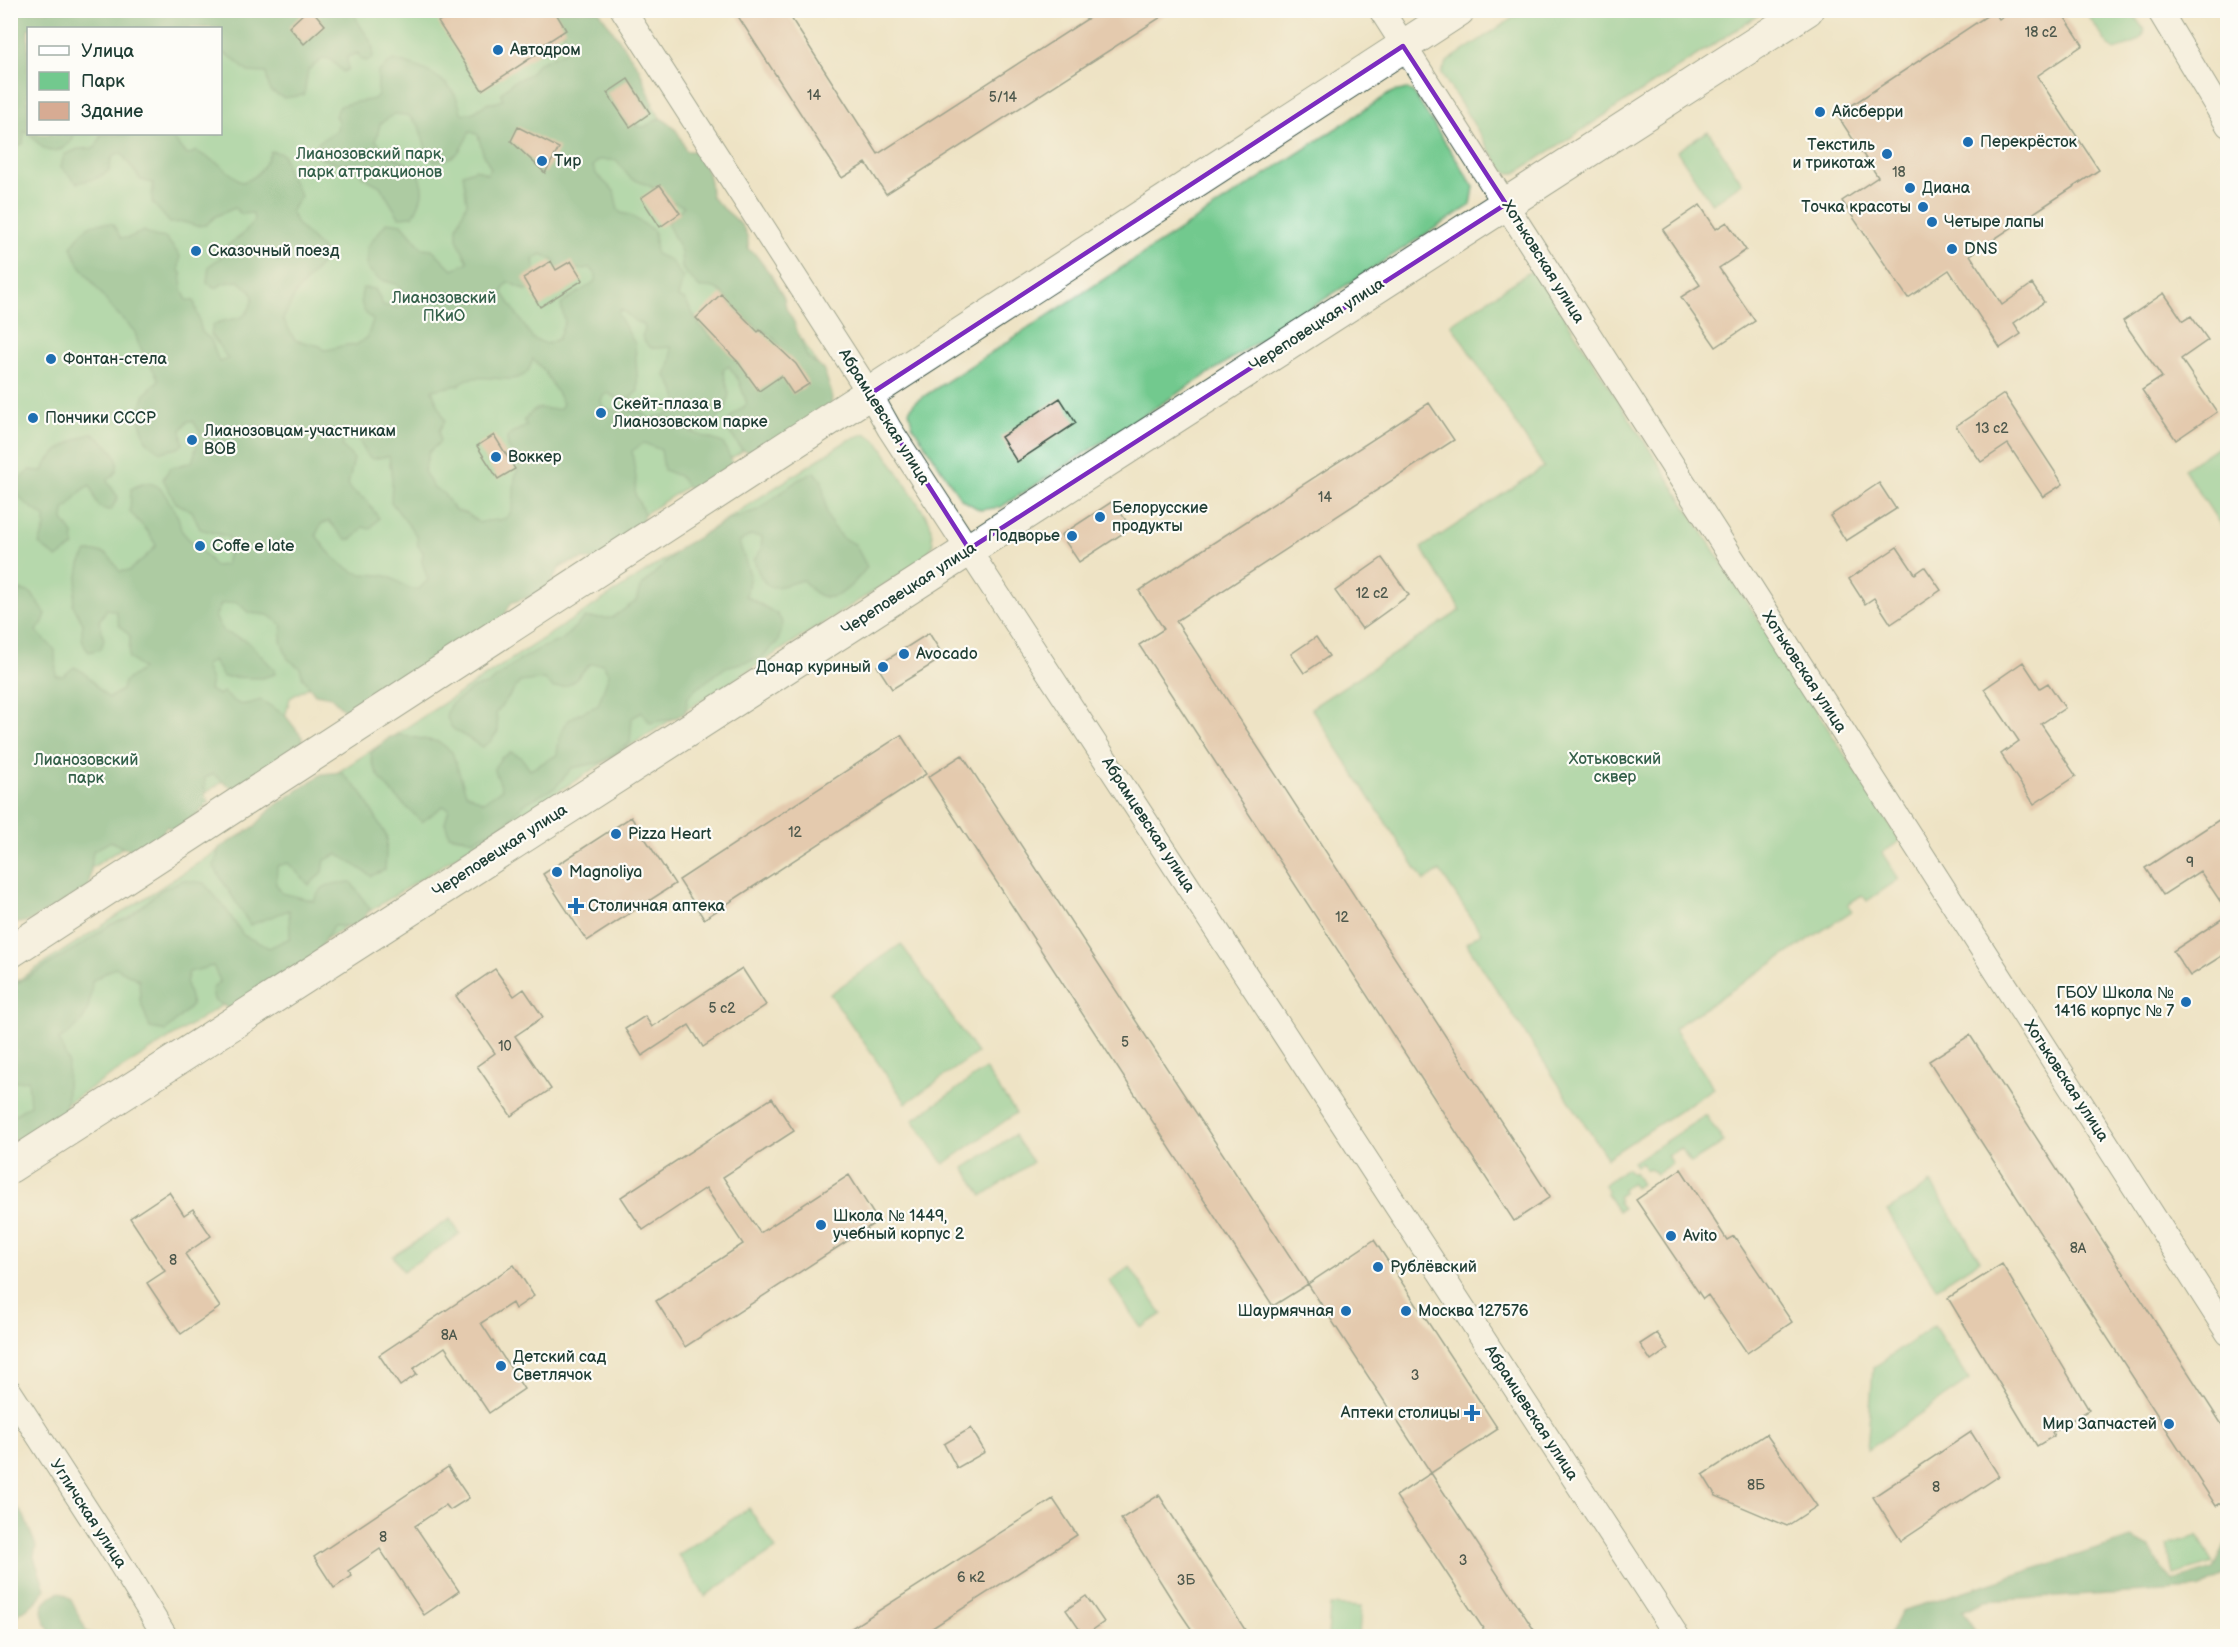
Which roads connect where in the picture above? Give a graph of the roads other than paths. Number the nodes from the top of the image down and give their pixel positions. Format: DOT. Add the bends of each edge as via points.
graph roads {
  1 [pos="623,10"];
  2 [pos="1381,10"];
  3 [pos="1459,10"];
  4 [pos="1808,10"];
  5 [pos="2159,10"];
  6 [pos="1403,46"];
  7 [pos="2228,125"];
  8 [pos="1506,204"];
  9 [pos="870,394"];
  10 [pos="969,549"];
  11 [pos="10,952"];
  12 [pos="10,1167"];
  13 [pos="2228,1333"];
  14 [pos="10,1392"];
  15 [pos="165,1636"];
  16 [pos="1677,1636"];
  1 -- 9 [label="street, Абрамцевская улица"];
  2 -- 6 [label="street, Хотьковская улица"];
  3 -- 6 [label="main road"];
  4 -- 8 [label="main road, Череповецкая улица"];
  5 -- 7 [label="street"];
  6 -- 8 [label="street, Хотьковская улица"];
  6 -- 9 [label="main road"];
  8 -- 10 [label="main road, Череповецкая улица"];
  8 -- 13 [label="street, Хотьковская улица"];
  9 -- 10 [label="street, Абрамцевская улица"];
  9 -- 11 [label="main road"];
  10 -- 12 [label="main road, Череповецкая улица"];
  10 -- 16 [label="street, Абрамцевская улица"];
  14 -- 15 [label="street, Угличская улица"];
}
